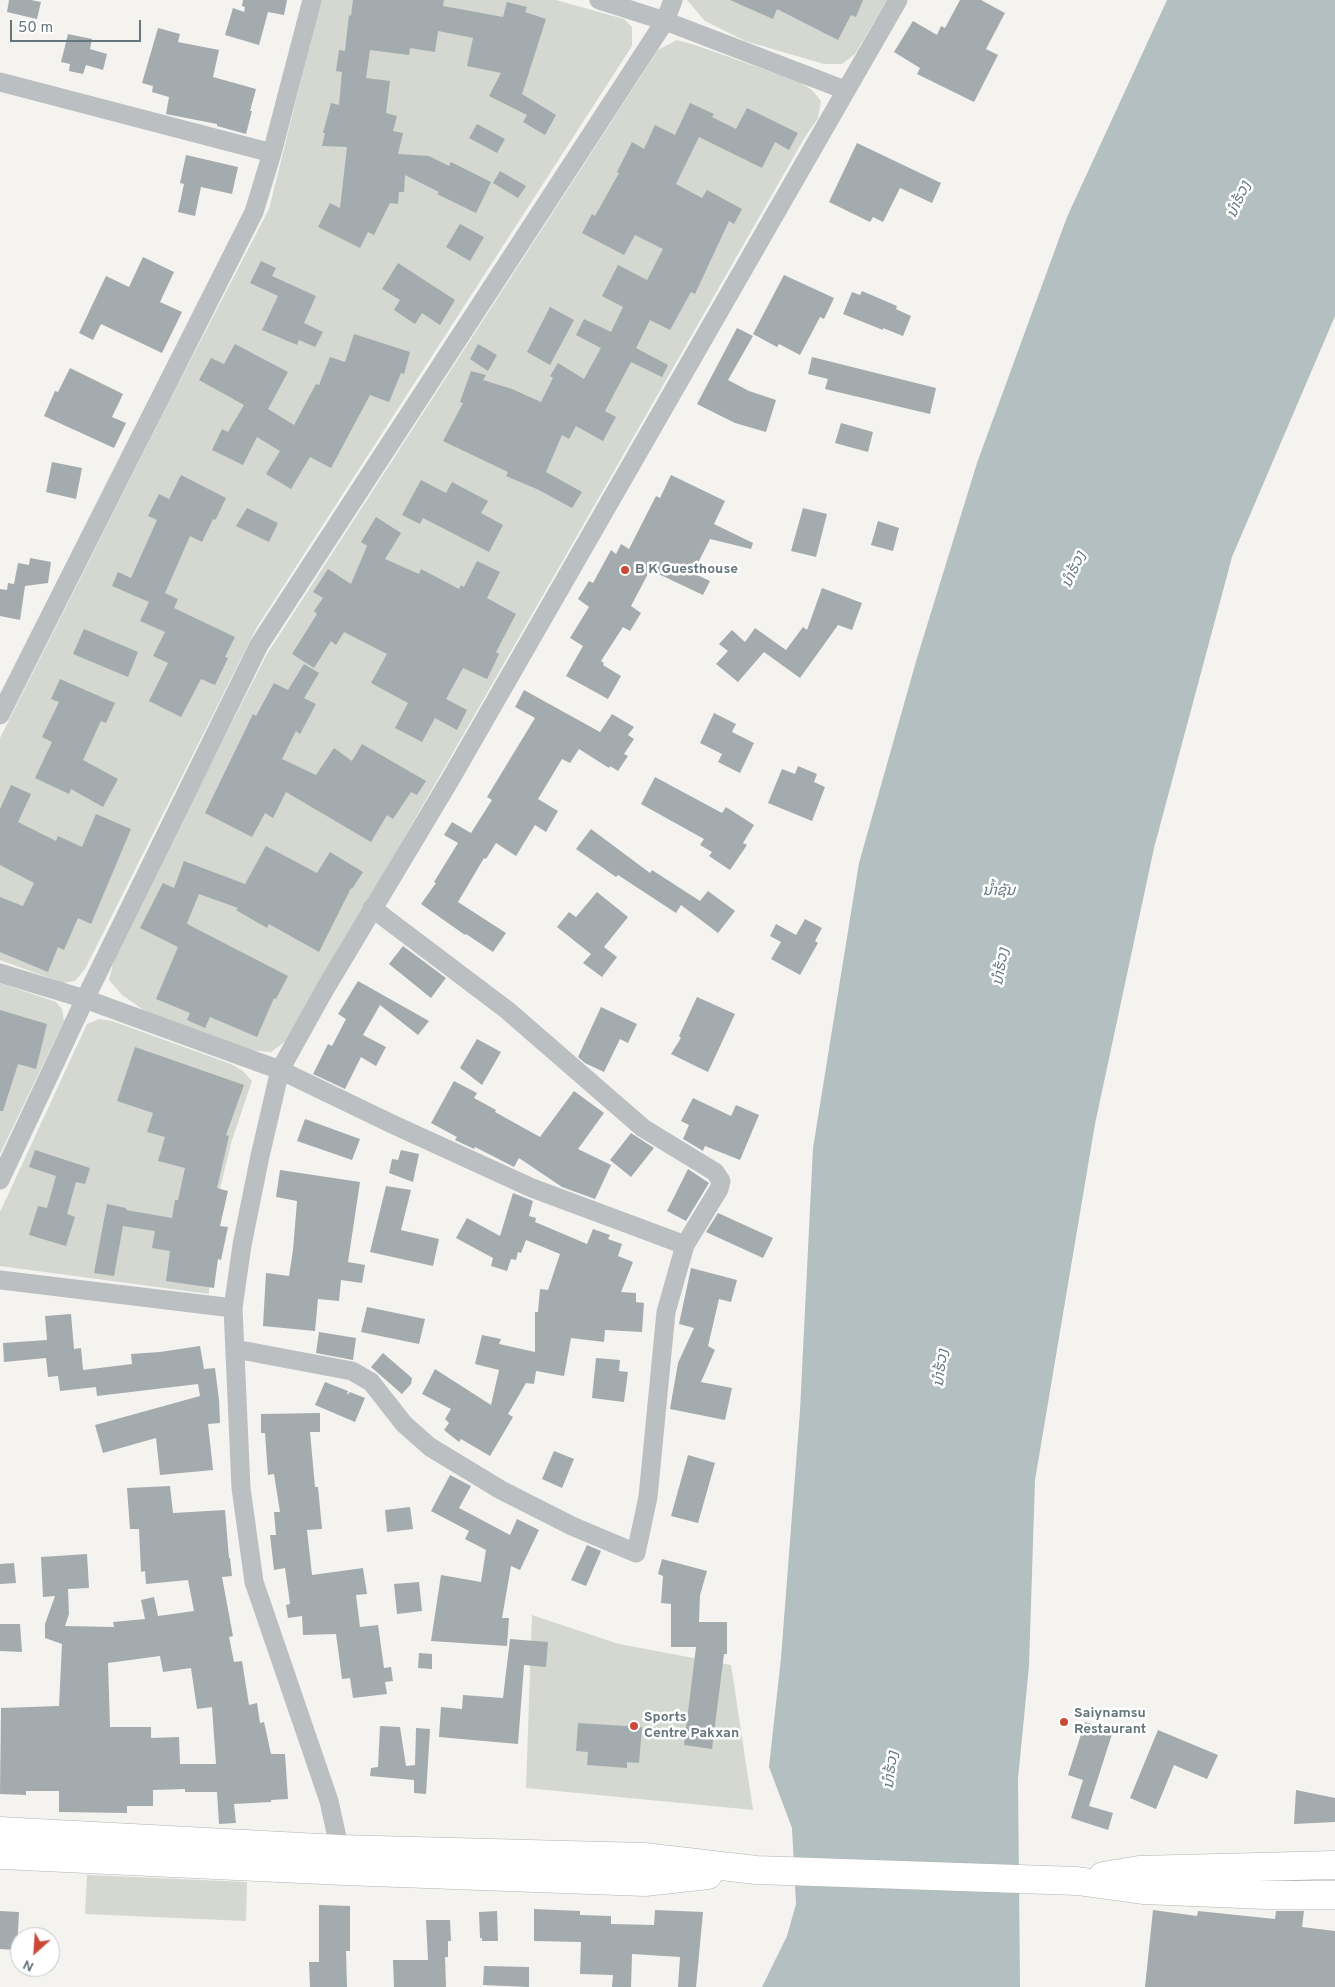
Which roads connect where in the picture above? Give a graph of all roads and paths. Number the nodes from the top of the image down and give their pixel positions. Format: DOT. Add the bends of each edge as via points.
graph roads {
  1 [pos="312,0"];
  2 [pos="599,0"];
  3 [pos="673,0"];
  4 [pos="898,0"];
  5 [pos="665,21"];
  6 [pos="0,82"];
  7 [pos="845,90"];
  8 [pos="272,153"];
  9 [pos="0,716"];
  10 [pos="372,908"];
  11 [pos="0,973"];
  12 [pos="85,999"];
  13 [pos="280,1070"];
  14 [pos="0,1180"];
  15 [pos="685,1245"];
  16 [pos="0,1280"];
  17 [pos="233,1308"];
  18 [pos="235,1350"];
  19 [pos="0,1831"];
  20 [pos="0,1856"];
  21 [pos="342,1860"];
  22 [pos="1335,1865"];
  23 [pos="1077,1881"];
  24 [pos="1335,1895"];
  1 -- 8 [label="street"];
  2 -- 5 [label="street"];
  3 -- 5 [label="street"];
  4 -- 7 [label="street"];
  5 -- 7 [label="street"];
  5 -- 12 [label="street" via="259,645"];
  6 -- 8 [label="street"];
  7 -- 10 [label="street" via="450,780"];
  8 -- 9 [label="street" via="254,212"];
  10 -- 13 [label="street"];
  10 -- 15 [label="street" via="507,1010 643,1128 715,1172 721,1181 719,1189"];
  11 -- 12 [label="street"];
  12 -- 13 [label="street"];
  12 -- 14 [label="street"];
  13 -- 15 [label="street" via="532,1188"];
  13 -- 17 [label="street" via="242,1244"];
  15 -- 18 [label="street" via="666,1312 648,1497 636,1553 572,1526 501,1490 430,1447 404,1424 371,1382 352,1371"];
  16 -- 17 [label="street"];
  17 -- 18 [label="street"];
  18 -- 21 [label="street" via="242,1488 254,1582 329,1801"];
  19 -- 21 [label="highway"];
  20 -- 21 [label="highway"];
  21 -- 23 [label="highway" via="645,1882 756,1870"];
  22 -- 23 [label="highway" via="1139,1870"];
  23 -- 24 [label="highway" via="1143,1890"];
}
